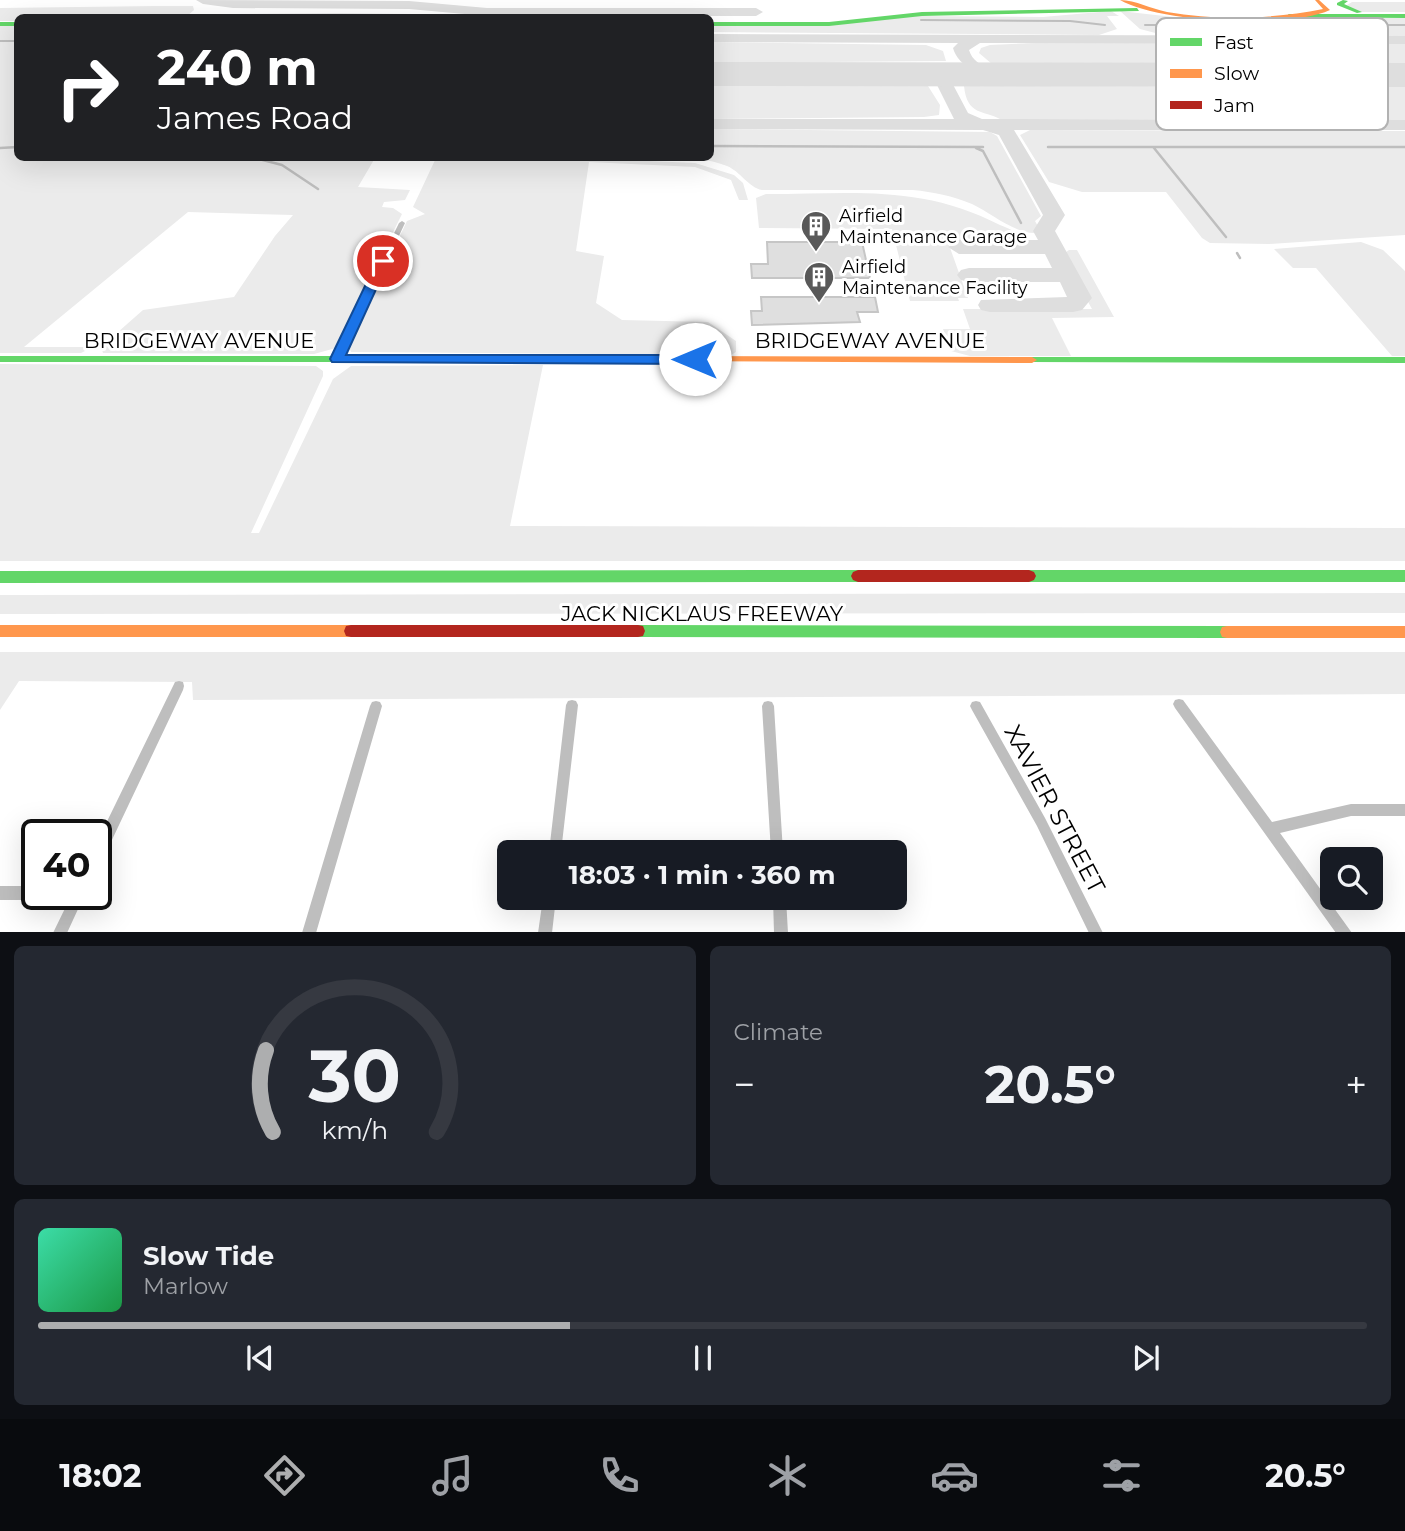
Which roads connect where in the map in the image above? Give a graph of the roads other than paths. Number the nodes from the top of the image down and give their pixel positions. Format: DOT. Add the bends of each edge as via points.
graph roads {
  1 [pos="1116,0"];
  2 [pos="1123,0"];
  3 [pos="1316,1"];
  4 [pos="1345,1"];
  5 [pos="1083,12"];
  6 [pos="1160,13"];
  7 [pos="1290,15"];
  8 [pos="1405,15"];
  9 [pos="714,24"];
  10 [pos="402,223"];
  11 [pos="0,359"];
  12 [pos="337,359"];
  13 [pos="1405,360"];
  14 [pos="1405,576"];
  15 [pos="0,577"];
  16 [pos="0,631"];
  17 [pos="1405,632"];
  18 [pos="179,686"];
  19 [pos="1179,704"];
  20 [pos="572,705"];
  21 [pos="376,706"];
  22 [pos="768,706"];
  23 [pos="976,706"];
  24 [pos="1405,810"];
  25 [pos="112,825"];
  26 [pos="1271,830"];
  27 [pos="556,840"];
  28 [pos="776,840"];
  29 [pos="0,893"];
  30 [pos="21,893"];
  31 [pos="71,910"];
  32 [pos="548,910"];
  33 [pos="781,910"];
  34 [pos="60,932"];
  35 [pos="309,932"];
  36 [pos="545,932"];
  37 [pos="782,932"];
  38 [pos="1096,932"];
  39 [pos="1344,932"];
  1 -- 5 [label="main road"];
  2 -- 6 [label="main road"];
  3 -- 7 [label="main road" via="1327,9"];
  4 -- 8 [label="main road" via="1339,4 1354,11"];
  5 -- 6 [label="main road"];
  5 -- 9 [label="main road"];
  6 -- 7 [label="main road"];
  7 -- 8 [label="main road"];
  10 -- 12 [label="street"];
  11 -- 12 [label="main road, BRIDGEWAY AVENUE"];
  12 -- 13 [label="main road, BRIDGEWAY AVENUE"];
  14 -- 15 [label="main road, JACK NICKLAUS FREEWAY"];
  16 -- 17 [label="main road, JACK NICKLAUS FREEWAY"];
  18 -- 25 [label="street"];
  19 -- 26 [label="street"];
  20 -- 27 [label="street"];
  21 -- 35 [label="street"];
  22 -- 28 [label="street"];
  23 -- 38 [label="street, XAVIER STREET"];
  24 -- 26 [label="street" via="1350,810"];
  26 -- 39 [label="street"];
  29 -- 30 [label="street"];
  31 -- 34 [label="street"];
  32 -- 36 [label="street"];
  33 -- 37 [label="street"];
}
